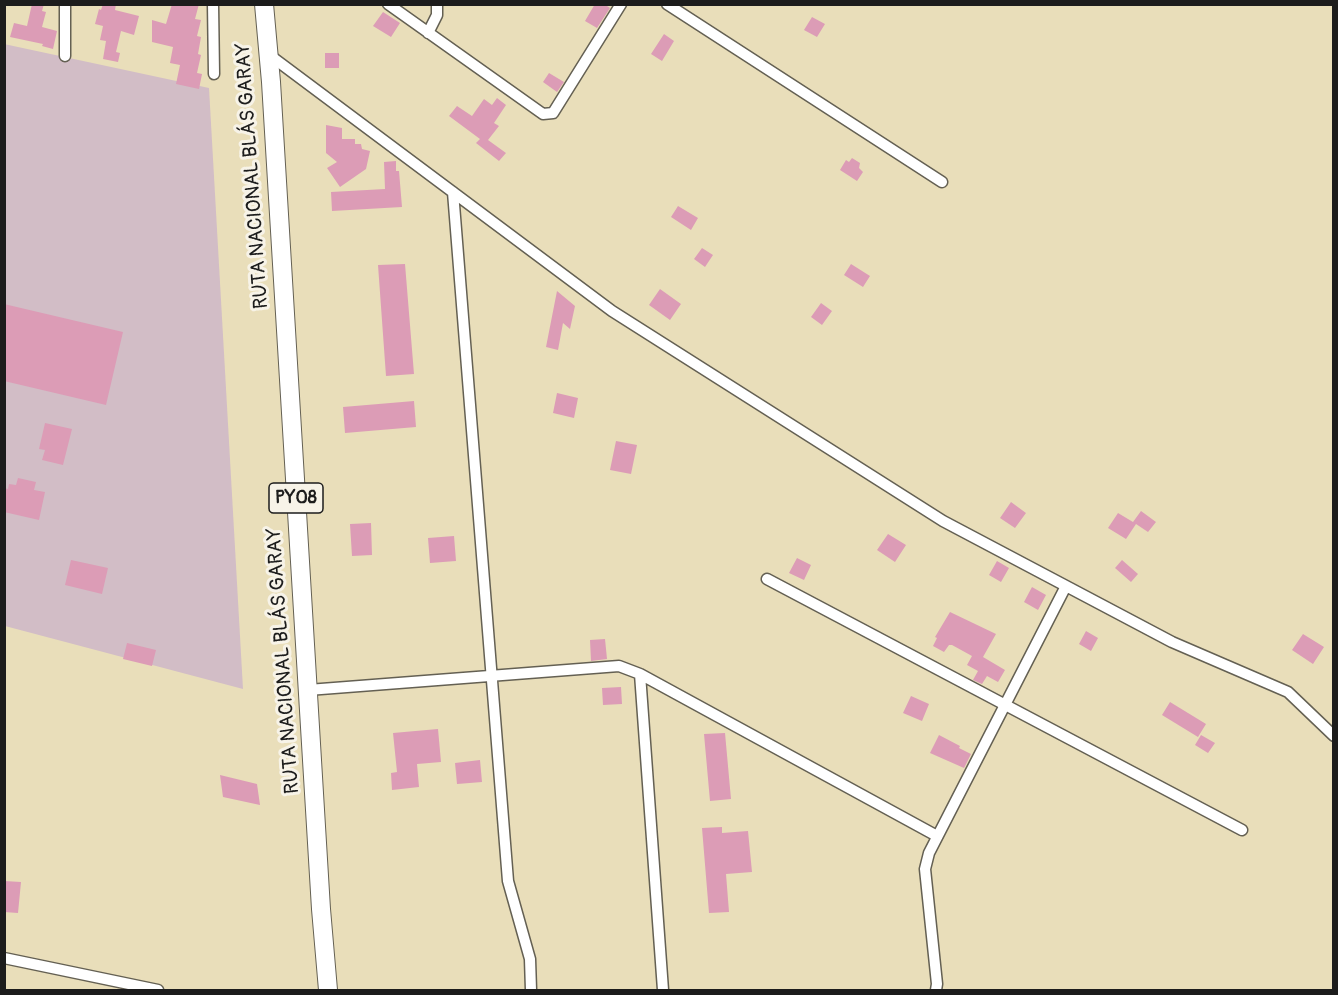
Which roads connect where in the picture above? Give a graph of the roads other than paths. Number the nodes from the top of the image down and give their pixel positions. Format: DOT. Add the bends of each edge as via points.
graph roads {
  1 [pos="65,4"];
  2 [pos="213,4"];
  3 [pos="264,4"];
  4 [pos="388,4"];
  5 [pos="437,4"];
  6 [pos="621,4"];
  7 [pos="667,4"];
  8 [pos="428,33"];
  9 [pos="268,53"];
  10 [pos="65,56"];
  11 [pos="214,74"];
  12 [pos="942,182"];
  13 [pos="453,192"];
  14 [pos="767,579"];
  15 [pos="1066,586"];
  16 [pos="640,674"];
  17 [pos="492,676"];
  18 [pos="308,690"];
  19 [pos="1005,704"];
  20 [pos="1334,736"];
  21 [pos="1242,830"];
  22 [pos="937,836"];
  23 [pos="4,958"];
  24 [pos="158,990"];
  25 [pos="328,990"];
  26 [pos="531,990"];
  27 [pos="663,990"];
  28 [pos="936,990"];
  1 -- 10 [label="street"];
  2 -- 11 [label="street"];
  3 -- 9 [label="highway, RUTA NACIONAL BLÁS GARAY / PY08"];
  4 -- 8 [label="street"];
  5 -- 8 [label="street" via="437,15"];
  6 -- 8 [label="street" via="553,113 543,114"];
  7 -- 12 [label="street"];
  9 -- 13 [label="street"];
  9 -- 18 [label="highway, RUTA NACIONAL BLÁS GARAY / PY08"];
  13 -- 15 [label="street" via="612,311 944,521"];
  13 -- 17 [label="street"];
  14 -- 19 [label="street"];
  15 -- 19 [label="street"];
  15 -- 20 [label="street" via="1172,642 1288,692"];
  16 -- 17 [label="street" via="619,666"];
  16 -- 22 [label="street"];
  16 -- 27 [label="street"];
  17 -- 18 [label="street"];
  17 -- 26 [label="street" via="508,881 530,959"];
  18 -- 25 [label="highway, RUTA NACIONAL BLÁS GARAY / PY08"];
  19 -- 21 [label="street"];
  19 -- 22 [label="street"];
  22 -- 28 [label="street" via="925,869"];
  23 -- 24 [label="street"];
}
